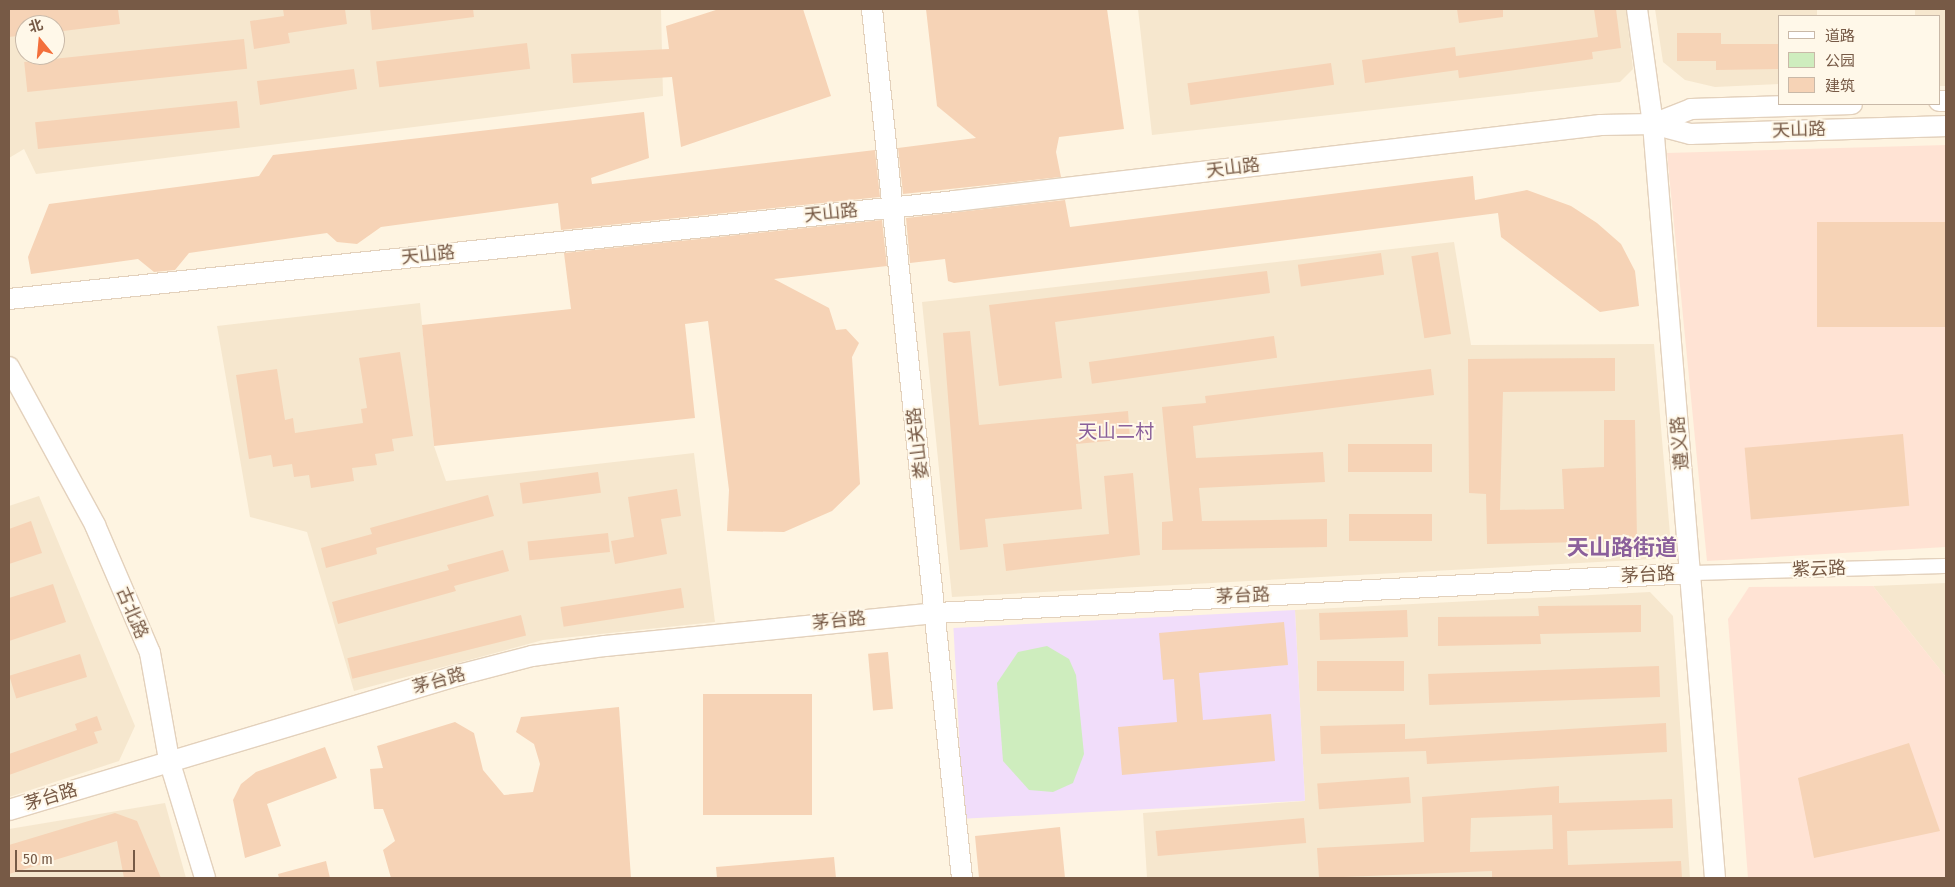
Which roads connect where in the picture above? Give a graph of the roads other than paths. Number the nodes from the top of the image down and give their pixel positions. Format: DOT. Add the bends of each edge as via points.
graph roads {
  1 [pos="872,9"];
  2 [pos="1636,9"];
  3 [pos="1820,105"];
  4 [pos="1652,124"];
  5 [pos="1946,126"];
  6 [pos="892,207"];
  7 [pos="9,299"];
  8 [pos="9,367"];
  9 [pos="1946,566"];
  10 [pos="1692,573"];
  11 [pos="937,613"];
  12 [pos="169,760"];
  13 [pos="9,810"];
  14 [pos="205,878"];
  15 [pos="962,878"];
  16 [pos="1715,878"];
  1 -- 6 [label="street, 娄山关路"];
  2 -- 4 [label="street, 遵义路"];
  3 -- 4 [label="street, 天山路" via="1691,109"];
  4 -- 5 [label="street, 天山路" via="1691,134"];
  4 -- 6 [label="street, 天山路" via="1601,125"];
  4 -- 10 [label="street, 遵义路"];
  6 -- 7 [label="street, 天山路"];
  6 -- 11 [label="street, 娄山关路"];
  8 -- 12 [label="street, 古北路" via="95,525 150,653"];
  9 -- 10 [label="street, 紫云路"];
  10 -- 11 [label="street, 茅台路"];
  10 -- 16 [label="street, 遵义路"];
  11 -- 12 [label="street, 茅台路" via="532,656"];
  11 -- 15 [label="street, 娄山关路"];
  12 -- 13 [label="street, 茅台路"];
  12 -- 14 [label="street, 古北路"];
}
